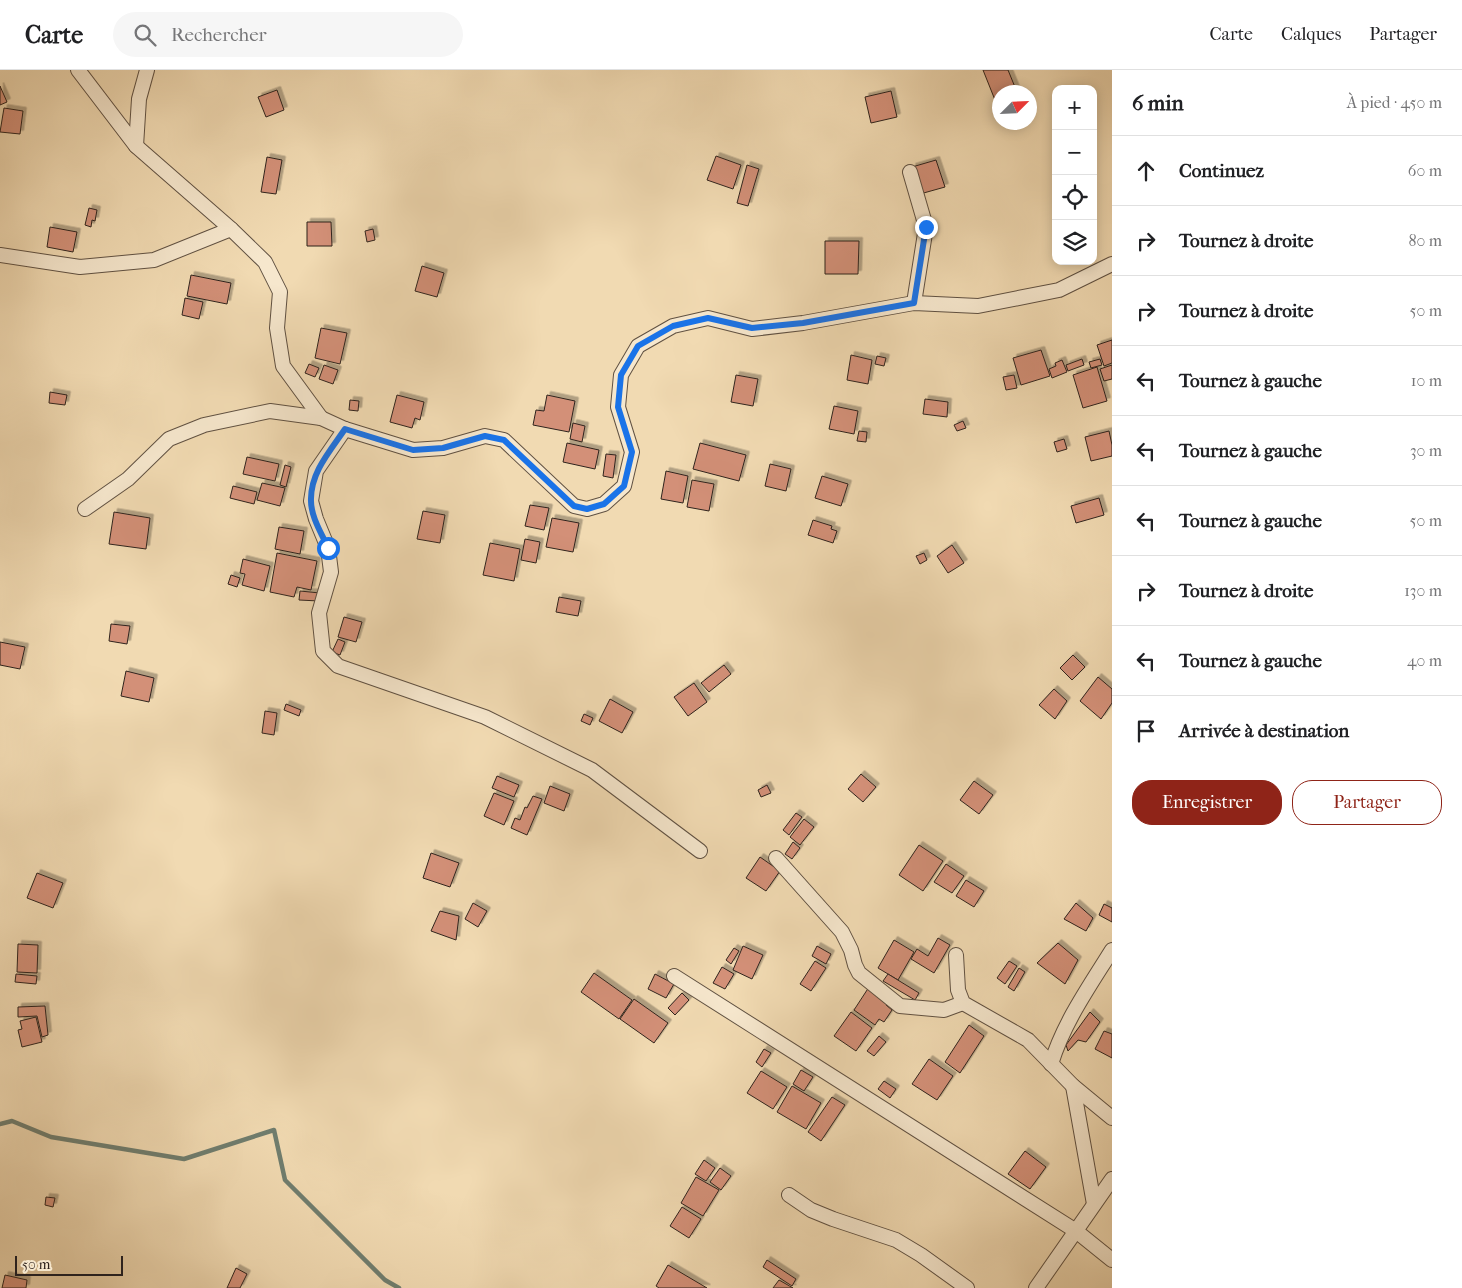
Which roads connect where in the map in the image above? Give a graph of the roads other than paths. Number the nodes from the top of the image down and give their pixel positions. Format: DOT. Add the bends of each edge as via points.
graph roads {
  1 [pos="78,70"];
  2 [pos="147,70"];
  3 [pos="136,146"];
  4 [pos="910,172"];
  5 [pos="231,229"];
  6 [pos="0,255"];
  7 [pos="1112,264"];
  8 [pos="914,303"];
  9 [pos="321,418"];
  10 [pos="345,429"];
  11 [pos="85,509"];
  12 [pos="700,851"];
  13 [pos="776,858"];
  14 [pos="1112,950"];
  15 [pos="956,955"];
  16 [pos="674,976"];
  17 [pos="963,1003"];
  18 [pos="1051,1064"];
  19 [pos="1073,1086"];
  20 [pos="1112,1118"];
  21 [pos="1112,1179"];
  22 [pos="789,1195"];
  23 [pos="1094,1204"];
  24 [pos="1076,1231"];
  25 [pos="1112,1260"];
  26 [pos="967,1288"];
  27 [pos="1036,1288"];
  1 -- 3 [label="street"];
  2 -- 3 [label="street" via="139,100"];
  3 -- 5 [label="street"];
  4 -- 8 [label="street" via="926,227"];
  5 -- 6 [label="street" via="154,260 80,267"];
  5 -- 9 [label="street" via="265,262 280,292 277,328 282,366"];
  7 -- 8 [label="street" via="1059,290 978,306"];
  8 -- 10 [label="street" via="803,323 752,328 708,318 673,326 638,346 621,375 618,399 632,452 624,486 604,504 587,509 574,506 504,440 485,436 443,448 413,450"];
  9 -- 10 [label="street"];
  9 -- 11 [label="street" via="270,411 204,425 169,439 128,479"];
  10 -- 12 [label="street" via="316,471 311,501 328,548 331,572 319,613 324,651 331,660 338,666 485,717 592,770"];
  13 -- 17 [label="street" via="842,932 859,973 900,1006 944,1010"];
  14 -- 18 [label="street" via="1067,1023"];
  15 -- 17 [label="street" via="958,990"];
  16 -- 24 [label="street"];
  17 -- 18 [label="street" via="1028,1040"];
  18 -- 19 [label="street"];
  19 -- 20 [label="street"];
  19 -- 23 [label="street"];
  21 -- 23 [label="street"];
  22 -- 26 [label="street" via="833,1220 896,1240"];
  23 -- 24 [label="street"];
  24 -- 25 [label="street"];
  24 -- 27 [label="street"];
}
